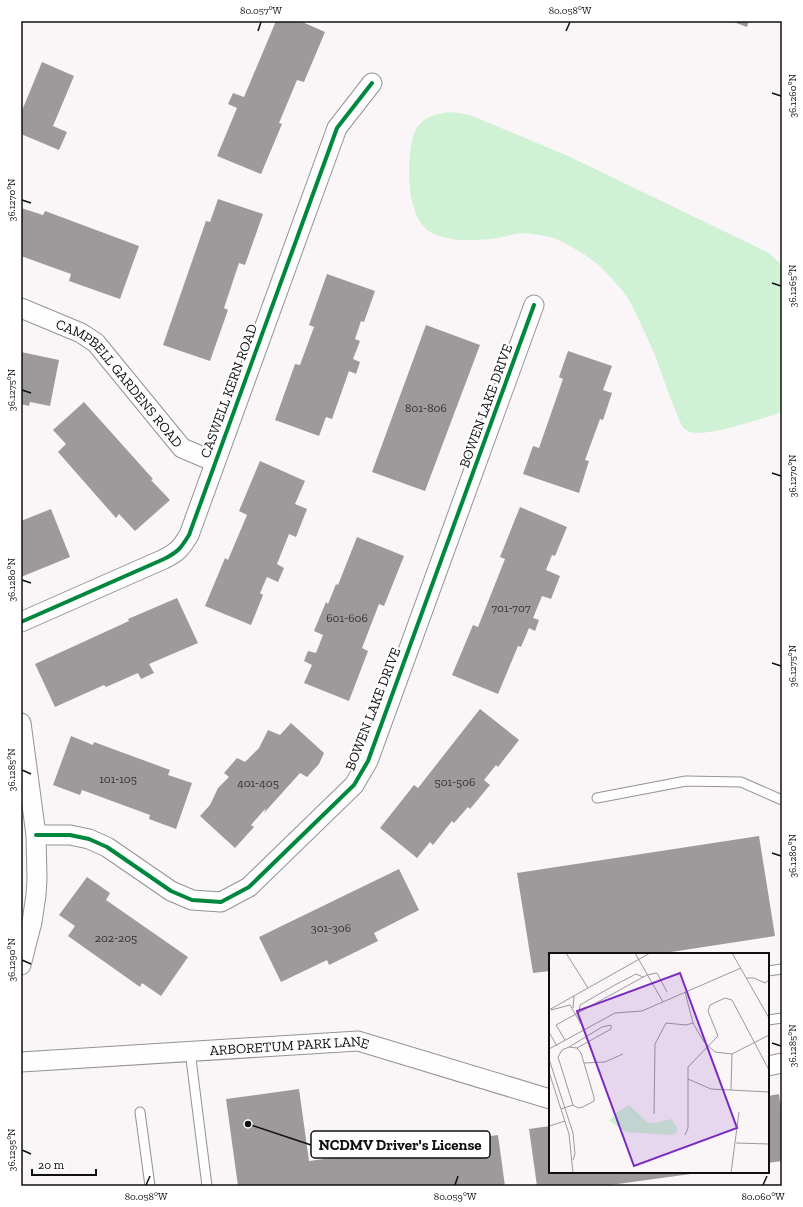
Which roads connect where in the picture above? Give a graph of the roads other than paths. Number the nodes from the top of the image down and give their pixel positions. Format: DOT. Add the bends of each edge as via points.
graph roads {
  1 [pos="372,83"];
  2 [pos="534,305"];
  3 [pos="21,308"];
  4 [pos="215,462"];
  5 [pos="21,622"];
  6 [pos="21,723"];
  7 [pos="597,798"];
  8 [pos="782,800"];
  9 [pos="36,836"];
  10 [pos="21,964"];
  11 [pos="782,969"];
  12 [pos="769,971"];
  13 [pos="782,1018"];
  14 [pos="769,1020"];
  15 [pos="190,1051"];
  16 [pos="21,1062"];
  17 [pos="782,1064"];
  18 [pos="769,1066"];
  19 [pos="549,1099"];
  20 [pos="140,1112"];
  21 [pos="150,1186"];
  22 [pos="207,1186"];
  1 -- 4 [label="street, CASWELL KERN ROAD" via="337,128"];
  2 -- 9 [label="street, BOWEN LAKE DRIVE" via="368,761 354,785 249,887 221,902 192,900 171,891 107,847 89,839 70,834"];
  3 -- 4 [label="street, CAMPBELL GARDENS ROAD" via="81,333 96,343 182,448"];
  4 -- 5 [label="street, CASWELL KERN ROAD" via="189,535 175,554"];
  6 -- 9 [label="street"];
  7 -- 8 [label="lane" via="686,781 741,782"];
  9 -- 10 [label="street" via="36,895"];
  11 -- 12 [label="lane"];
  13 -- 14 [label="lane"];
  15 -- 16 [label="street, ARBORETUM PARK LANE"];
  15 -- 19 [label="street, ARBORETUM PARK LANE" via="358,1042"];
  15 -- 22 [label="lane"];
  17 -- 18 [label="street"];
  20 -- 21 [label="lane"];
}
